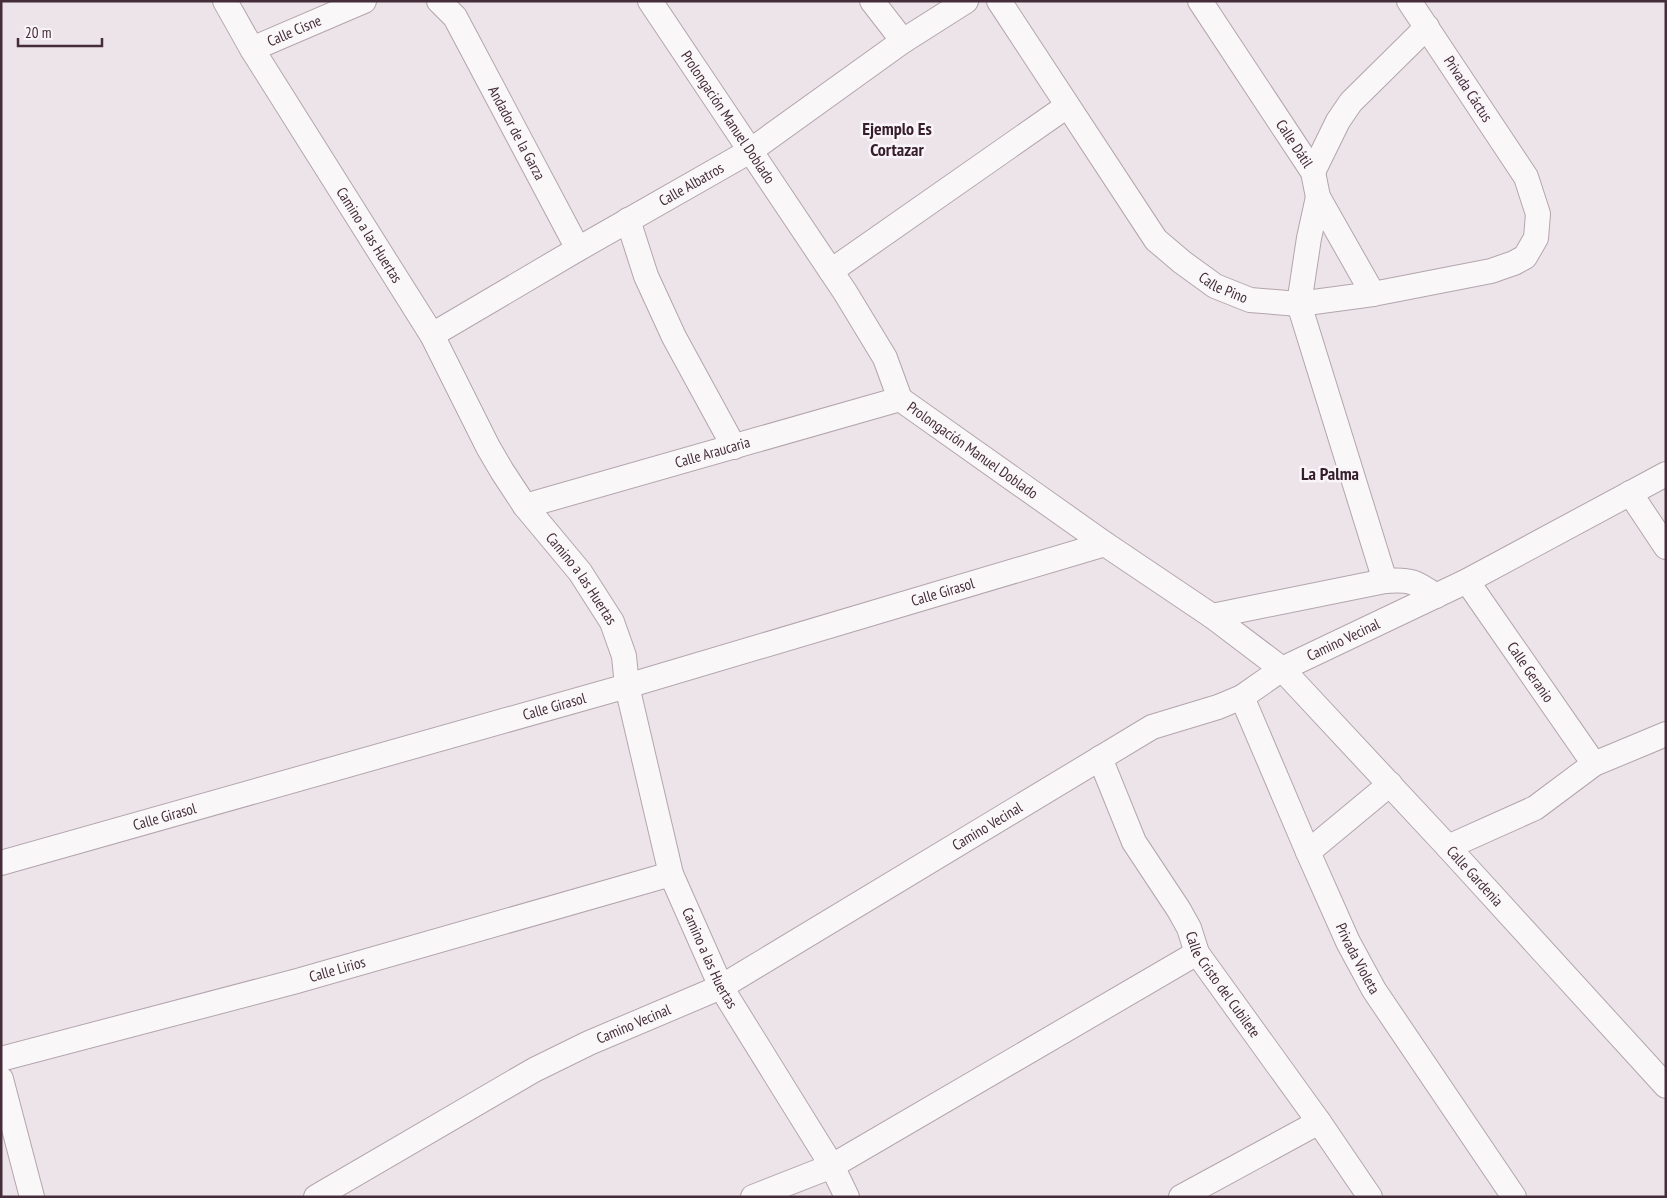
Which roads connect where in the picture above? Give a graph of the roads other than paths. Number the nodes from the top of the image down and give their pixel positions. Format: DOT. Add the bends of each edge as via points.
graph roads {
  1 [pos="225,1"];
  2 [pos="364,1"];
  3 [pos="650,1"];
  4 [pos="872,1"];
  5 [pos="966,1"];
  6 [pos="999,1"];
  7 [pos="1200,1"];
  8 [pos="1409,1"];
  9 [pos="451,7"];
  10 [pos="1427,27"];
  11 [pos="903,42"];
  12 [pos="252,49"];
  13 [pos="1067,106"];
  14 [pos="750,151"];
  15 [pos="1313,172"];
  16 [pos="1318,197"];
  17 [pos="628,220"];
  18 [pos="578,249"];
  19 [pos="831,270"];
  20 [pos="1374,294"];
  21 [pos="1299,304"];
  22 [pos="432,335"];
  23 [pos="900,399"];
  24 [pos="734,447"];
  25 [pos="1666,474"];
  26 [pos="1630,493"];
  27 [pos="525,506"];
  28 [pos="1105,544"];
  29 [pos="1666,547"];
  30 [pos="1467,580"];
  31 [pos="1385,581"];
  32 [pos="1436,596"];
  33 [pos="1212,616"];
  34 [pos="1282,669"];
  35 [pos="627,686"];
  36 [pos="1242,697"];
  37 [pos="1666,734"];
  38 [pos="1100,758"];
  39 [pos="1594,764"];
  40 [pos="1390,784"];
  41 [pos="1448,847"];
  42 [pos="1308,852"];
  43 [pos="1,863"];
  44 [pos="671,874"];
  45 [pos="1196,953"];
  46 [pos="721,987"];
  47 [pos="1,1059"];
  48 [pos="1,1079"];
  49 [pos="1666,1086"];
  50 [pos="1319,1122"];
  51 [pos="832,1166"];
  52 [pos="32,1197"];
  53 [pos="316,1197"];
  54 [pos="753,1197"];
  55 [pos="847,1197"];
  56 [pos="1181,1197"];
  57 [pos="1370,1197"];
  58 [pos="1514,1197"];
  1 -- 12 [label="street, Camino a las Huertas"];
  2 -- 12 [label="street, Calle Cisne"];
  3 -- 14 [label="street, Prolongación Manuel Doblado"];
  4 -- 11 [label="street"];
  5 -- 11 [label="street, Calle Albatros"];
  6 -- 13 [label="street, Calle Pino"];
  7 -- 15 [label="street, Calle Dátil"];
  8 -- 10 [label="street, Privada Cáctus"];
  9 -- 18 [label="street, Andador de la Garza"];
  10 -- 15 [label="street" via="1352,102 1338,121"];
  10 -- 20 [label="street, Privada Cáctus" via="1526,177 1538,214 1536,238 1524,257 1491,272"];
  11 -- 14 [label="street, Calle Albatros"];
  12 -- 22 [label="street, Camino a las Huertas"];
  13 -- 19 [label="street"];
  13 -- 21 [label="street, Calle Pino" via="1156,240 1215,286 1250,300"];
  14 -- 17 [label="street, Calle Albatros"];
  14 -- 19 [label="street, Prolongación Manuel Doblado"];
  15 -- 16 [label="street, Calle Dátil"];
  16 -- 20 [label="street, Calle Dátil"];
  16 -- 21 [label="street"];
  17 -- 18 [label="street, Calle Albatros"];
  17 -- 24 [label="street" via="646,276 674,337"];
  18 -- 22 [label="street, Calle Albatros"];
  19 -- 23 [label="street, Prolongación Manuel Doblado" via="885,358"];
  20 -- 21 [label="street, Calle Pino"];
  21 -- 31 [label="street"];
  22 -- 27 [label="street, Camino a las Huertas" via="488,447"];
  23 -- 24 [label="street, Calle Araucaria"];
  23 -- 28 [label="street, Prolongación Manuel Doblado"];
  24 -- 27 [label="street, Calle Araucaria"];
  25 -- 26 [label="street, Camino Vecinal"];
  26 -- 29 [label="street"];
  26 -- 30 [label="street, Camino Vecinal"];
  27 -- 35 [label="street, Camino a las Huertas" via="580,572 612,622 624,656"];
  28 -- 33 [label="street, Prolongación Manuel Doblado"];
  28 -- 35 [label="street, Calle Girasol"];
  30 -- 32 [label="street, Camino Vecinal"];
  30 -- 39 [label="street, Calle Geranio"];
  31 -- 32 [label="street" via="1403,579 1417,583"];
  31 -- 33 [label="street"];
  32 -- 34 [label="street, Camino Vecinal"];
  33 -- 34 [label="street, Prolongación Manuel Doblado"];
  34 -- 36 [label="street, Camino Vecinal"];
  34 -- 40 [label="street, Calle Gardenia"];
  35 -- 43 [label="street, Calle Girasol"];
  35 -- 44 [label="street, Camino a las Huertas"];
  36 -- 38 [label="street, Camino Vecinal" via="1152,727"];
  36 -- 42 [label="street, Privada Violeta"];
  37 -- 39 [label="street"];
  38 -- 45 [label="street, Calle Cristo del Cubilete" via="1134,842 1179,910 1189,928"];
  38 -- 46 [label="street, Camino Vecinal"];
  39 -- 41 [label="street" via="1535,808"];
  40 -- 41 [label="street, Calle Gardenia"];
  40 -- 42 [label="street"];
  41 -- 49 [label="street, Calle Gardenia"];
  42 -- 58 [label="street, Privada Violeta" via="1348,942 1374,990"];
  44 -- 46 [label="street, Camino a las Huertas"];
  44 -- 47 [label="street, Calle Lirios" via="297,981"];
  45 -- 50 [label="street, Calle Cristo del Cubilete"];
  45 -- 51 [label="street"];
  46 -- 51 [label="street, Camino a las Huertas"];
  46 -- 53 [label="street, Camino Vecinal" via="589,1042 534,1070"];
  48 -- 52 [label="street"];
  50 -- 56 [label="street"];
  50 -- 57 [label="street, Calle Cristo del Cubilete"];
  51 -- 54 [label="street"];
  51 -- 55 [label="street, Camino a las Huertas"];
}
